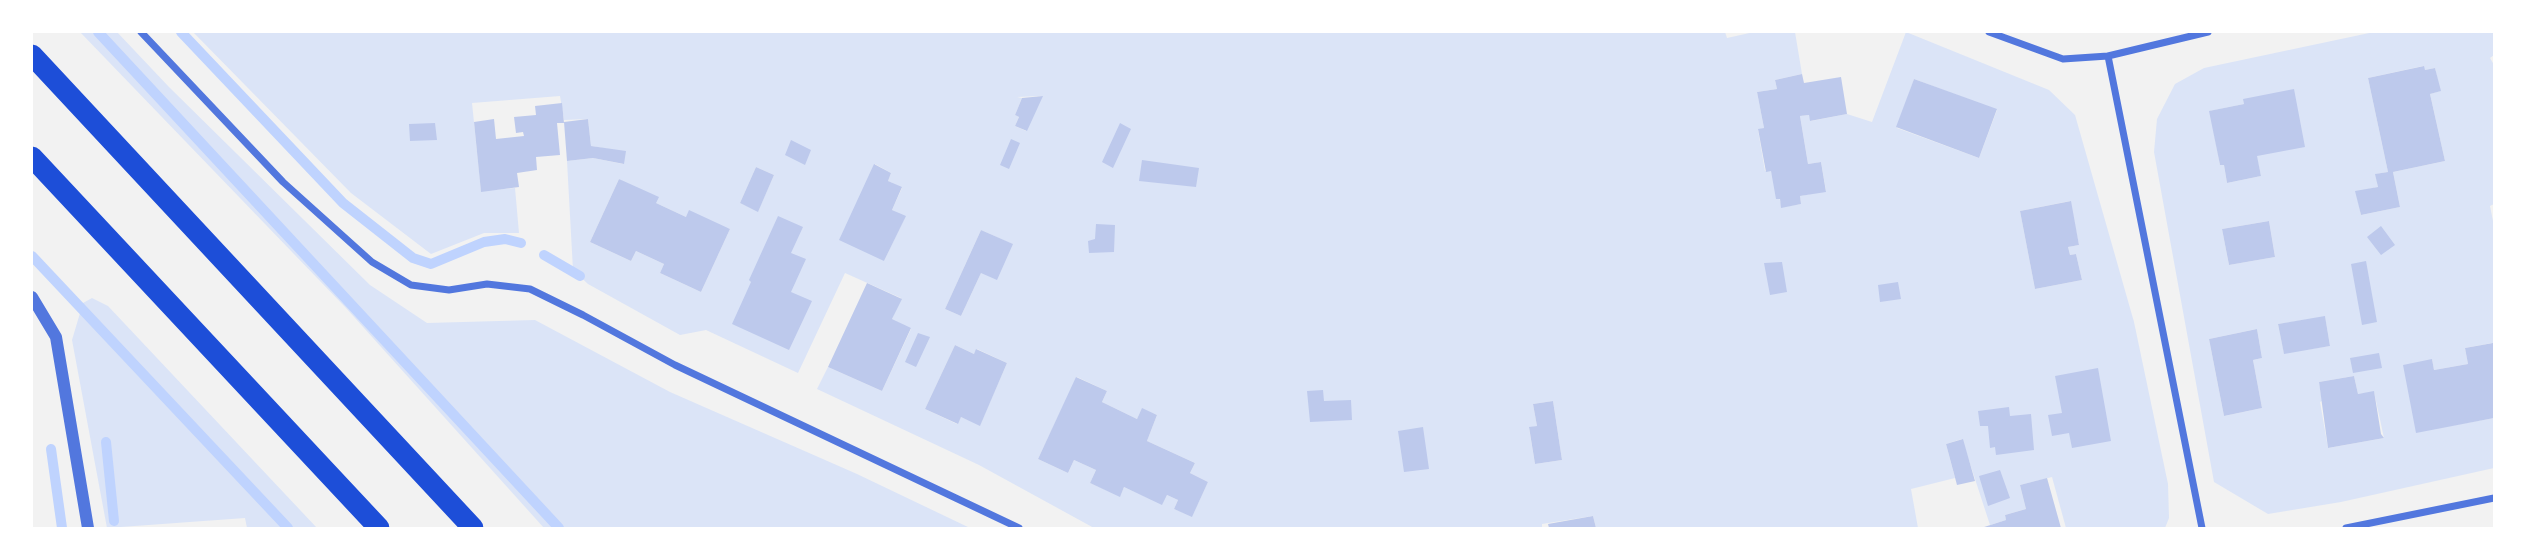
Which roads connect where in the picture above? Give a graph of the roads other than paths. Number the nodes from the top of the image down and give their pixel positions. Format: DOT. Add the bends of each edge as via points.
graph roads {
  1 [pos="141,32"];
  2 [pos="1989,32"];
  3 [pos="2208,32"];
  4 [pos="32,55"];
  5 [pos="2108,56"];
  6 [pos="32,158"];
  7 [pos="32,297"];
  8 [pos="2494,498"];
  9 [pos="88,528"];
  10 [pos="379,528"];
  11 [pos="473,528"];
  12 [pos="1019,528"];
  13 [pos="2202,528"];
  14 [pos="2346,528"];
  1 -- 12 [label="street" via="292,191 372,262 411,285 449,290 487,284 530,289 675,365"];
  2 -- 5 [label="street" via="2063,59"];
  3 -- 5 [label="street"];
  4 -- 11 [label="highway"];
  5 -- 13 [label="street"];
  6 -- 10 [label="highway"];
  7 -- 9 [label="street" via="56,337"];
  8 -- 14 [label="street"];
}
